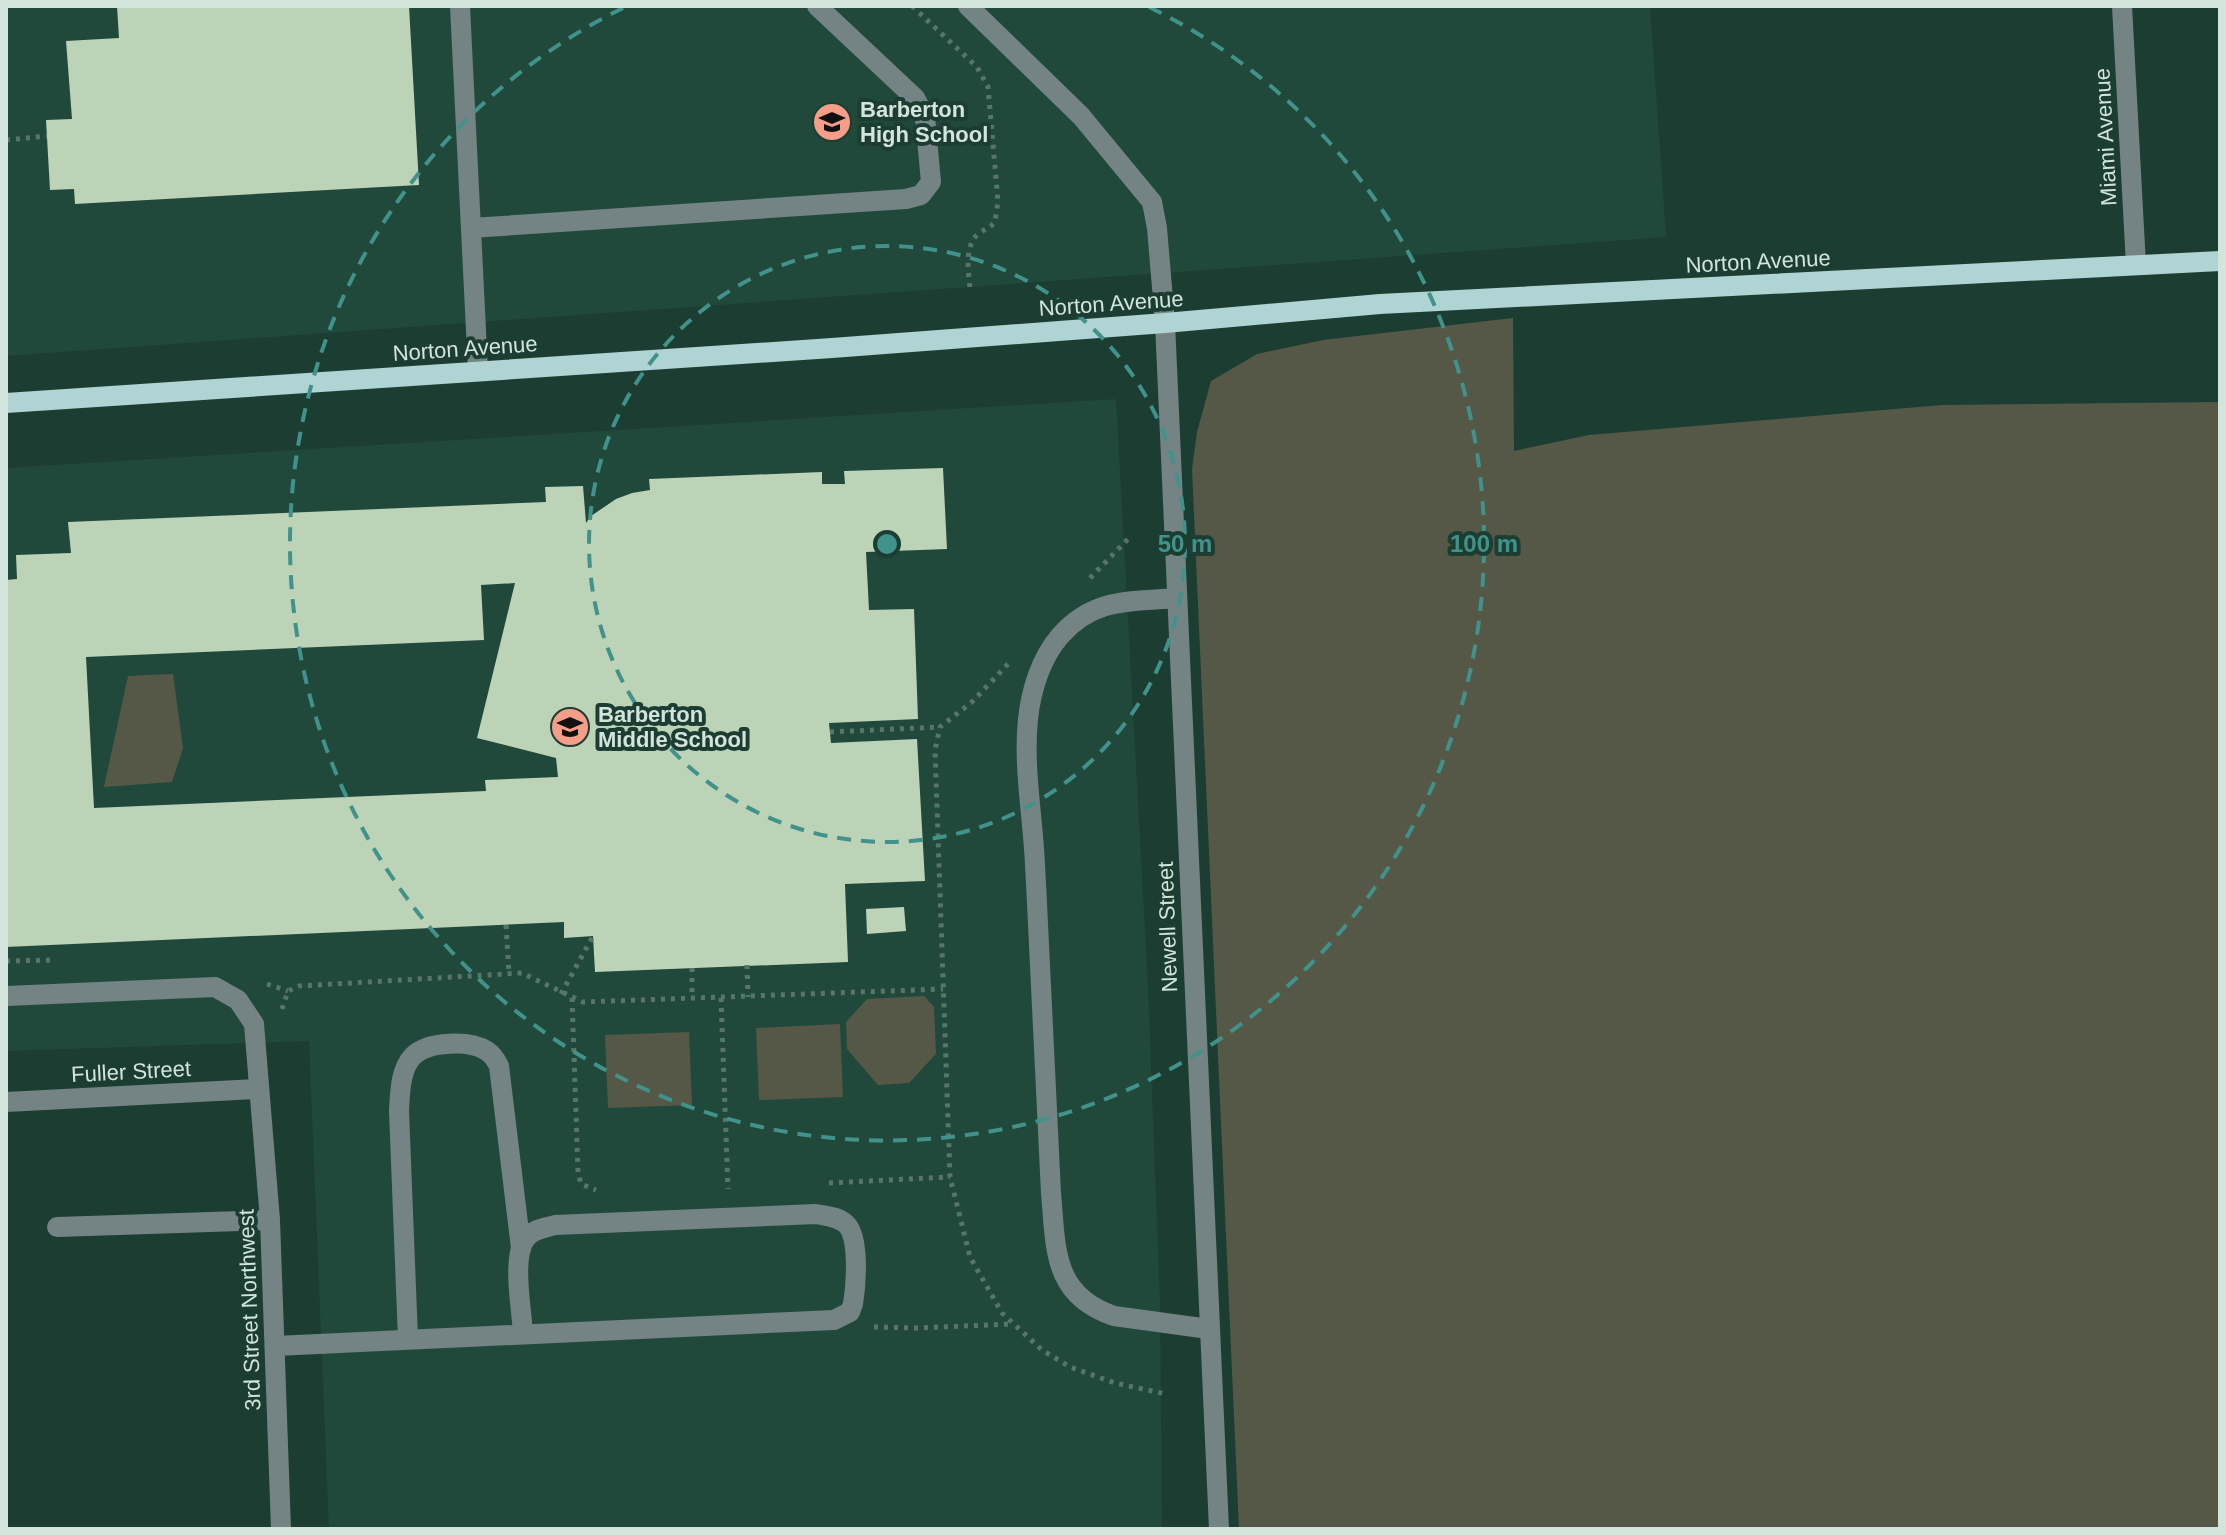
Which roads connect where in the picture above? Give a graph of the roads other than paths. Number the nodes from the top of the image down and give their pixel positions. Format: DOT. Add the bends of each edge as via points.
graph roads {
  1 [pos="460,6"];
  2 [pos="817,6"];
  3 [pos="968,6"];
  4 [pos="2122,6"];
  5 [pos="471,228"];
  6 [pos="2220,261"];
  7 [pos="2136,265"];
  8 [pos="1165,323"];
  9 [pos="478,371"];
  10 [pos="6,403"];
  11 [pos="1177,598"];
  12 [pos="6,996"];
  13 [pos="258,1089"];
  14 [pos="6,1102"];
  15 [pos="270,1220"];
  16 [pos="57,1227"];
  17 [pos="521,1248"];
  18 [pos="1209,1329"];
  19 [pos="523,1334"];
  20 [pos="408,1339"];
  21 [pos="275,1346"];
  22 [pos="281,1529"];
  23 [pos="1219,1529"];
  1 -- 5 [label="street"];
  2 -- 5 [label="street" via="915,98 925,117 931,182 921,195"];
  3 -- 8 [label="street, Newell Street" via="1081,116 1152,202"];
  4 -- 7 [label="street, Miami Avenue"];
  5 -- 9 [label="street"];
  6 -- 7 [label="main road, Norton Avenue"];
  7 -- 8 [label="main road, Norton Avenue" via="1380,304"];
  8 -- 9 [label="main road, Norton Avenue"];
  8 -- 11 [label="street, Newell Street"];
  9 -- 10 [label="main road, Norton Avenue"];
  11 -- 18 [label="street, Newell Street"];
  11 -- 18 [label="street" via="1104,604 1060,636 1043,662 1034,690 1027,752 1051,1193 1057,1250 1067,1283 1082,1300 1114,1316"];
  12 -- 13 [label="street, 3rd Street Northwest" via="215,987 238,1000 254,1024"];
  13 -- 14 [label="street, Fuller Street"];
  13 -- 15 [label="street, 3rd Street Northwest"];
  15 -- 16 [label="street"];
  15 -- 21 [label="street, 3rd Street Northwest"];
  17 -- 19 [label="street"];
  17 -- 19 [label="street" via="538,1229 555,1225 730,1217 816,1214 846,1224 854,1235 855,1291 850,1312 834,1320"];
  17 -- 20 [label="street" via="499,1066 491,1053 468,1045 420,1051 405,1070 400,1101"];
  18 -- 23 [label="street, Newell Street"];
  19 -- 20 [label="street"];
  20 -- 21 [label="street"];
  21 -- 22 [label="street, 3rd Street Northwest"];
}
